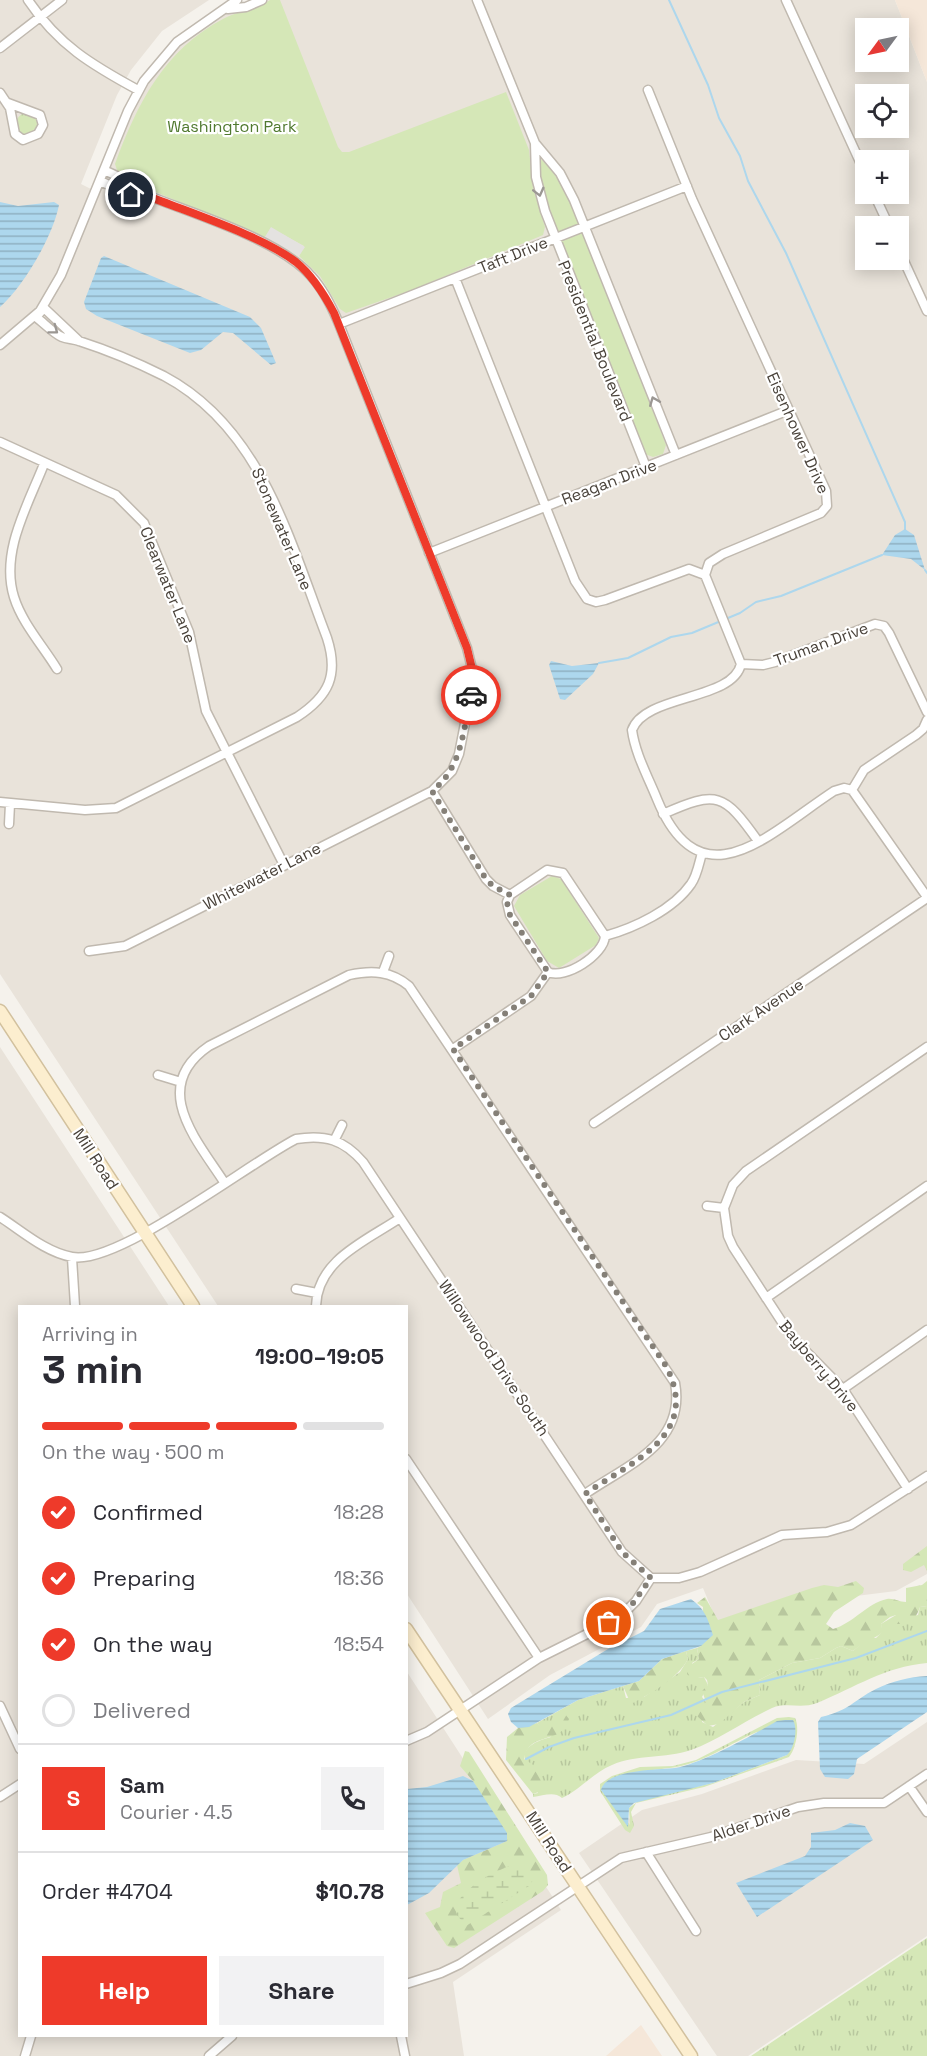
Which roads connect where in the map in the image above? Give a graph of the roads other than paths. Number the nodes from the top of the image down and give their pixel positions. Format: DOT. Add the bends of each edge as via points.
graph roads {
  1 [pos="28,0"];
  2 [pos="62,0"];
  3 [pos="237,0"];
  4 [pos="262,0"];
  5 [pos="477,0"];
  6 [pos="786,0"];
  7 [pos="228,9"];
  8 [pos="39,17"];
  9 [pos="0,48"];
  10 [pos="138,90"];
  11 [pos="648,90"];
  12 [pos="0,93"];
  13 [pos="8,103"];
  14 [pos="535,143"];
  15 [pos="855,151"];
  16 [pos="104,170"];
  17 [pos="100,182"];
  18 [pos="687,186"];
  19 [pos="148,196"];
  20 [pos="584,226"];
  21 [pos="555,238"];
  22 [pos="909,267"];
  23 [pos="455,278"];
  24 [pos="923,292"];
  25 [pos="927,310"];
  26 [pos="40,311"];
  27 [pos="339,324"];
  28 [pos="0,345"];
  29 [pos="789,410"];
  30 [pos="0,442"];
  31 [pos="676,455"];
  32 [pos="45,464"];
  33 [pos="646,468"];
  34 [pos="545,506"];
  35 [pos="429,553"];
  36 [pos="705,575"];
  37 [pos="741,664"];
  38 [pos="57,669"];
  39 [pos="927,712"];
  40 [pos="927,720"];
  41 [pos="228,753"];
  42 [pos="852,790"];
  43 [pos="432,791"];
  44 [pos="0,802"];
  45 [pos="10,804"];
  46 [pos="663,813"];
  47 [pos="9,824"];
  48 [pos="758,841"];
  49 [pos="702,853"];
  50 [pos="284,865"];
  51 [pos="510,895"];
  52 [pos="927,897"];
  53 [pos="604,936"];
  54 [pos="89,951"];
  55 [pos="389,956"];
  56 [pos="383,972"];
  57 [pos="548,972"];
  58 [pos="0,1011"];
  59 [pos="927,1047"];
  60 [pos="453,1049"];
  61 [pos="158,1076"];
  62 [pos="181,1082"];
  63 [pos="594,1123"];
  64 [pos="342,1125"];
  65 [pos="335,1139"];
  66 [pos="224,1182"];
  67 [pos="927,1186"];
  68 [pos="707,1206"];
  69 [pos="724,1208"];
  70 [pos="0,1217"];
  71 [pos="400,1218"];
  72 [pos="144,1233"];
  73 [pos="72,1258"];
  74 [pos="296,1289"];
  75 [pos="317,1293"];
  76 [pos="766,1298"];
  77 [pos="75,1305"];
  78 [pos="192,1305"];
  79 [pos="316,1305"];
  80 [pos="927,1330"];
  81 [pos="843,1389"];
  82 [pos="408,1462"];
  83 [pos="927,1476"];
  84 [pos="908,1489"];
  85 [pos="585,1494"];
  86 [pos="651,1578"];
  87 [pos="408,1632"];
  88 [pos="539,1658"];
  89 [pos="0,1706"];
  90 [pos="460,1710"];
  91 [pos="408,1741"];
  92 [pos="18,1745"];
  93 [pos="927,1774"];
  94 [pos="18,1785"];
  95 [pos="909,1786"];
  96 [pos="0,1797"];
  97 [pos="927,1812"];
  98 [pos="646,1852"];
  99 [pos="578,1886"];
  100 [pos="696,1931"];
  101 [pos="408,1983"];
  102 [pos="31,2037"];
  103 [pos="231,2037"];
  104 [pos="401,2037"];
  105 [pos="25,2056"];
  106 [pos="209,2056"];
  107 [pos="405,2056"];
  108 [pos="691,2056"];
  1 -- 8 [label="street"];
  2 -- 8 [label="street"];
  3 -- 7 [label="street"];
  4 -- 7 [label="street"];
  5 -- 14 [label="street, Presidential Boulevard"];
  6 -- 15 [label="street"];
  7 -- 10 [label="street" via="177,42"];
  8 -- 9 [label="street"];
  8 -- 10 [label="street" via="91,64"];
  10 -- 16 [label="street"];
  11 -- 18 [label="street, Eisenhower Drive"];
  12 -- 13 [label="street"];
  13 -- 13 [label="street" via="15,134 28,140 38,134 43,125 40,115"];
  14 -- 20 [label="street, Presidential Boulevard" via="567,185"];
  14 -- 21 [label="street, Presidential Boulevard, one-way" via="539,194"];
  16 -- 17 [label="street"];
  16 -- 19 [label="street" via="136,185"];
  17 -- 19 [label="street" via="131,195"];
  17 -- 26 [label="street" via="61,276"];
  18 -- 20 [label="street, Taft Drive"];
  18 -- 29 [label="street, Eisenhower Drive"];
  19 -- 27 [label="street, Whitewater Lane" via="262,243 295,261 323,292"];
  20 -- 21 [label="street, Taft Drive"];
  31 -- 20 [label="street, Presidential Boulevard, one-way"];
  21 -- 23 [label="street, Taft Drive"];
  21 -- 33 [label="street, Presidential Boulevard"];
  22 -- 24 [label="street"];
  23 -- 27 [label="street, Taft Drive"];
  23 -- 34 [label="street"];
  24 -- 25 [label="street"];
  26 -- 28 [label="street"];
  26 -- 41 [label="street, Stonewater Lane" via="36,317 61,336 163,376 194,395 225,423 249,454 270,494 333,655 332,673 326,692 314,706"];
  27 -- 35 [label="street, Whitewater Lane"];
  29 -- 31 [label="street, Reagan Drive"];
  29 -- 36 [label="street, Eisenhower Drive" via="826,491 827,507 723,554 709,563"];
  30 -- 32 [label="street, Clearwater Lane"];
  31 -- 33 [label="street, Reagan Drive"];
  32 -- 38 [label="street" via="15,539 10,578 24,618"];
  32 -- 41 [label="street, Clearwater Lane" via="116,495 144,523 189,632 206,711"];
  33 -- 34 [label="street, Reagan Drive"];
  34 -- 35 [label="street, Reagan Drive"];
  34 -- 36 [label="street" via="576,585 586,599 604,600 689,569"];
  35 -- 43 [label="street, Whitewater Lane" via="467,648 474,677 459,754 452,771"];
  36 -- 37 [label="street"];
  37 -- 39 [label="street, Truman Drive" via="775,662 875,624 884,626"];
  37 -- 46 [label="street" via="730,680 635,722 633,739"];
  40 -- 42 [label="street" via="924,729 864,770"];
  41 -- 45 [label="street, Stonewater Lane" via="116,808 85,810"];
  41 -- 50 [label="street, Clearwater Lane"];
  42 -- 48 [label="street" via="834,790"];
  42 -- 52 [label="street"];
  43 -- 50 [label="street, Whitewater Lane"];
  43 -- 51 [label="street" via="486,879"];
  44 -- 45 [label="street, Stonewater Lane"];
  45 -- 47 [label="street"];
  46 -- 48 [label="street" via="694,801 719,800 741,815"];
  46 -- 49 [label="street" via="685,845"];
  48 -- 49 [label="street" via="736,853"];
  49 -- 53 [label="street" via="686,891 640,923"];
  50 -- 54 [label="street, Whitewater Lane" via="125,946"];
  51 -- 53 [label="street" via="548,870 563,873"];
  51 -- 57 [label="street" via="510,915"];
  52 -- 63 [label="street, Clark Avenue"];
  53 -- 57 [label="street" via="600,950 567,972"];
  55 -- 56 [label="street"];
  56 -- 60 [label="street" via="402,980 415,992"];
  56 -- 62 [label="street" via="349,975 209,1046 194,1058"];
  57 -- 60 [label="street" via="531,996"];
  58 -- 72 [label="street, Mill Road"];
  59 -- 69 [label="street" via="746,1171 733,1185"];
  60 -- 85 [label="street" via="675,1383 678,1401 674,1421 663,1439"];
  61 -- 62 [label="street"];
  62 -- 66 [label="street" via="179,1100 184,1118"];
  64 -- 65 [label="street"];
  65 -- 66 [label="street" via="296,1139"];
  65 -- 71 [label="street, Willowwood Drive South" via="363,1162"];
  66 -- 72 [label="street"];
  67 -- 76 [label="street"];
  68 -- 69 [label="street"];
  69 -- 76 [label="street, Bayberry Drive" via="733,1247"];
  70 -- 73 [label="street" via="54,1252"];
  71 -- 75 [label="street" via="333,1264"];
  71 -- 85 [label="street, Willowwood Drive South"];
  72 -- 73 [label="street" via="107,1253"];
  72 -- 78 [label="street, Mill Road"];
  73 -- 77 [label="street"];
  74 -- 75 [label="street"];
  75 -- 79 [label="street"];
  76 -- 81 [label="street, Bayberry Drive" via="791,1336"];
  80 -- 81 [label="street"];
  81 -- 84 [label="street, Bayberry Drive"];
  82 -- 88 [label="street"];
  83 -- 84 [label="street"];
  84 -- 86 [label="street" via="851,1525 827,1532 782,1535 700,1572 679,1578"];
  85 -- 86 [label="street, Willowwood Drive South" via="622,1552"];
  86 -- 88 [label="street" via="626,1613"];
  87 -- 90 [label="street, Mill Road"];
  88 -- 90 [label="street"];
  89 -- 92 [label="street"];
  90 -- 91 [label="street"];
  90 -- 99 [label="street, Mill Road"];
  93 -- 95 [label="street, Alder Drive"];
  94 -- 96 [label="street"];
  95 -- 97 [label="street"];
  95 -- 98 [label="street, Alder Drive" via="884,1803 798,1807 711,1837"];
  98 -- 99 [label="street, Alder Drive" via="621,1857"];
  98 -- 100 [label="street"];
  99 -- 101 [label="street, Alder Drive" via="460,1964"];
  99 -- 108 [label="street, Mill Road"];
  102 -- 105 [label="street"];
  103 -- 106 [label="street"];
  104 -- 107 [label="street"];
}
